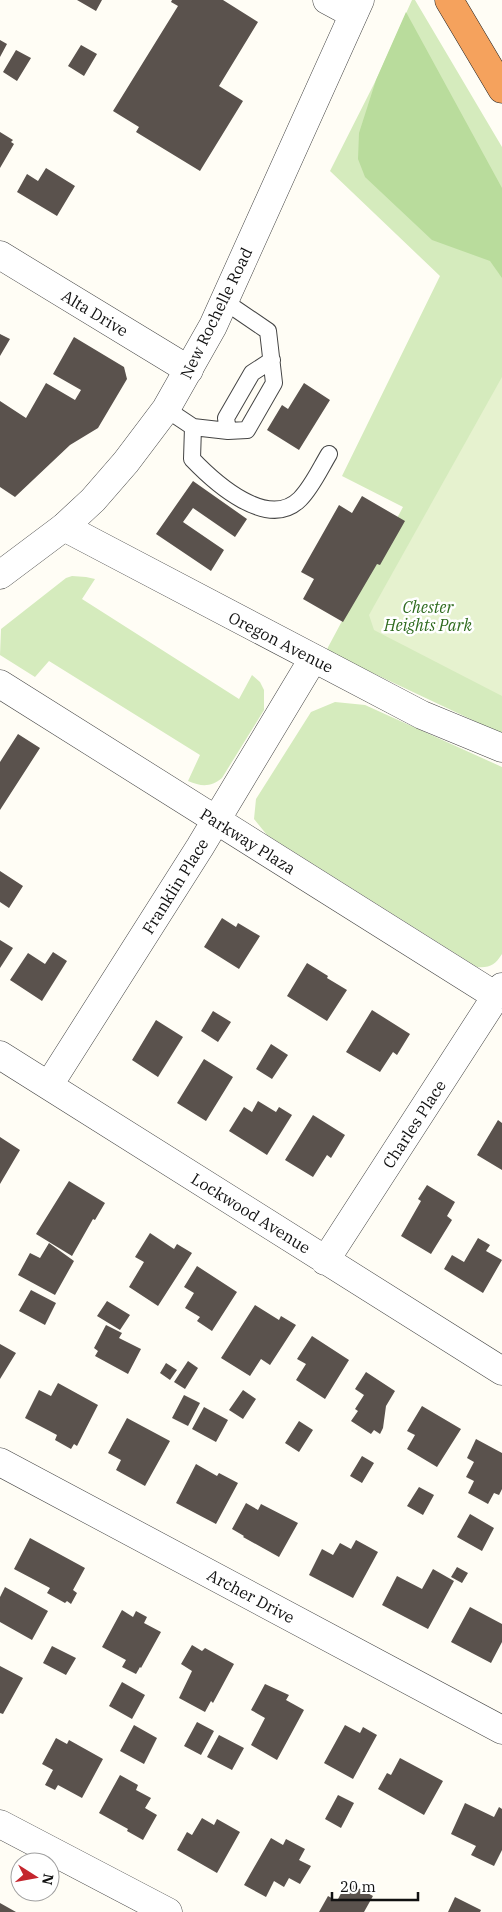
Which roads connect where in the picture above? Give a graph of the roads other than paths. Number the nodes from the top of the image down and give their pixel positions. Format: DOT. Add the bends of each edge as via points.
graph roads {
  1 [pos="327,0"];
  2 [pos="450,0"];
  3 [pos="357,7"];
  4 [pos="502,89"];
  5 [pos="0,255"];
  6 [pos="224,301"];
  7 [pos="272,360"];
  8 [pos="189,370"];
  9 [pos="166,409"];
  10 [pos="193,427"];
  11 [pos="228,431"];
  12 [pos="328,454"];
  13 [pos="64,527"];
  14 [pos="0,575"];
  15 [pos="313,659"];
  16 [pos="0,684"];
  17 [pos="502,748"];
  18 [pos="216,821"];
  19 [pos="499,992"];
  20 [pos="0,1055"];
  21 [pos="49,1085"];
  22 [pos="325,1261"];
  23 [pos="502,1371"];
  24 [pos="0,1462"];
  25 [pos="502,1730"];
  26 [pos="0,1824"];
  27 [pos="168,1912"];
  1 -- 3 [label="street"];
  2 -- 4 [label="highway"];
  3 -- 6 [label="street, New Rochelle Road"];
  5 -- 8 [label="street, Alta Drive"];
  6 -- 7 [label="lane" via="268,331"];
  6 -- 8 [label="street, New Rochelle Road"];
  7 -- 11 [label="lane" via="252,373 226,418"];
  7 -- 11 [label="lane" via="274,383 247,430"];
  8 -- 9 [label="street, New Rochelle Road"];
  9 -- 10 [label="lane"];
  9 -- 13 [label="street, New Rochelle Road" via="126,462"];
  10 -- 11 [label="lane"];
  10 -- 12 [label="lane" via="192,459 212,480 251,504 270,511 285,509 300,500"];
  13 -- 14 [label="street, New Rochelle Road"];
  13 -- 15 [label="street, Oregon Avenue"];
  15 -- 17 [label="street, Oregon Avenue" via="422,715"];
  15 -- 18 [label="street, Franklin Place"];
  16 -- 18 [label="street, Parkway Plaza"];
  18 -- 19 [label="street, Parkway Plaza"];
  18 -- 21 [label="street, Franklin Place"];
  19 -- 22 [label="street, Charles Place"];
  20 -- 21 [label="street, Lockwood Avenue"];
  21 -- 22 [label="street, Lockwood Avenue"];
  22 -- 23 [label="street, Lockwood Avenue"];
  24 -- 25 [label="street, Archer Drive"];
  26 -- 27 [label="street"];
}
